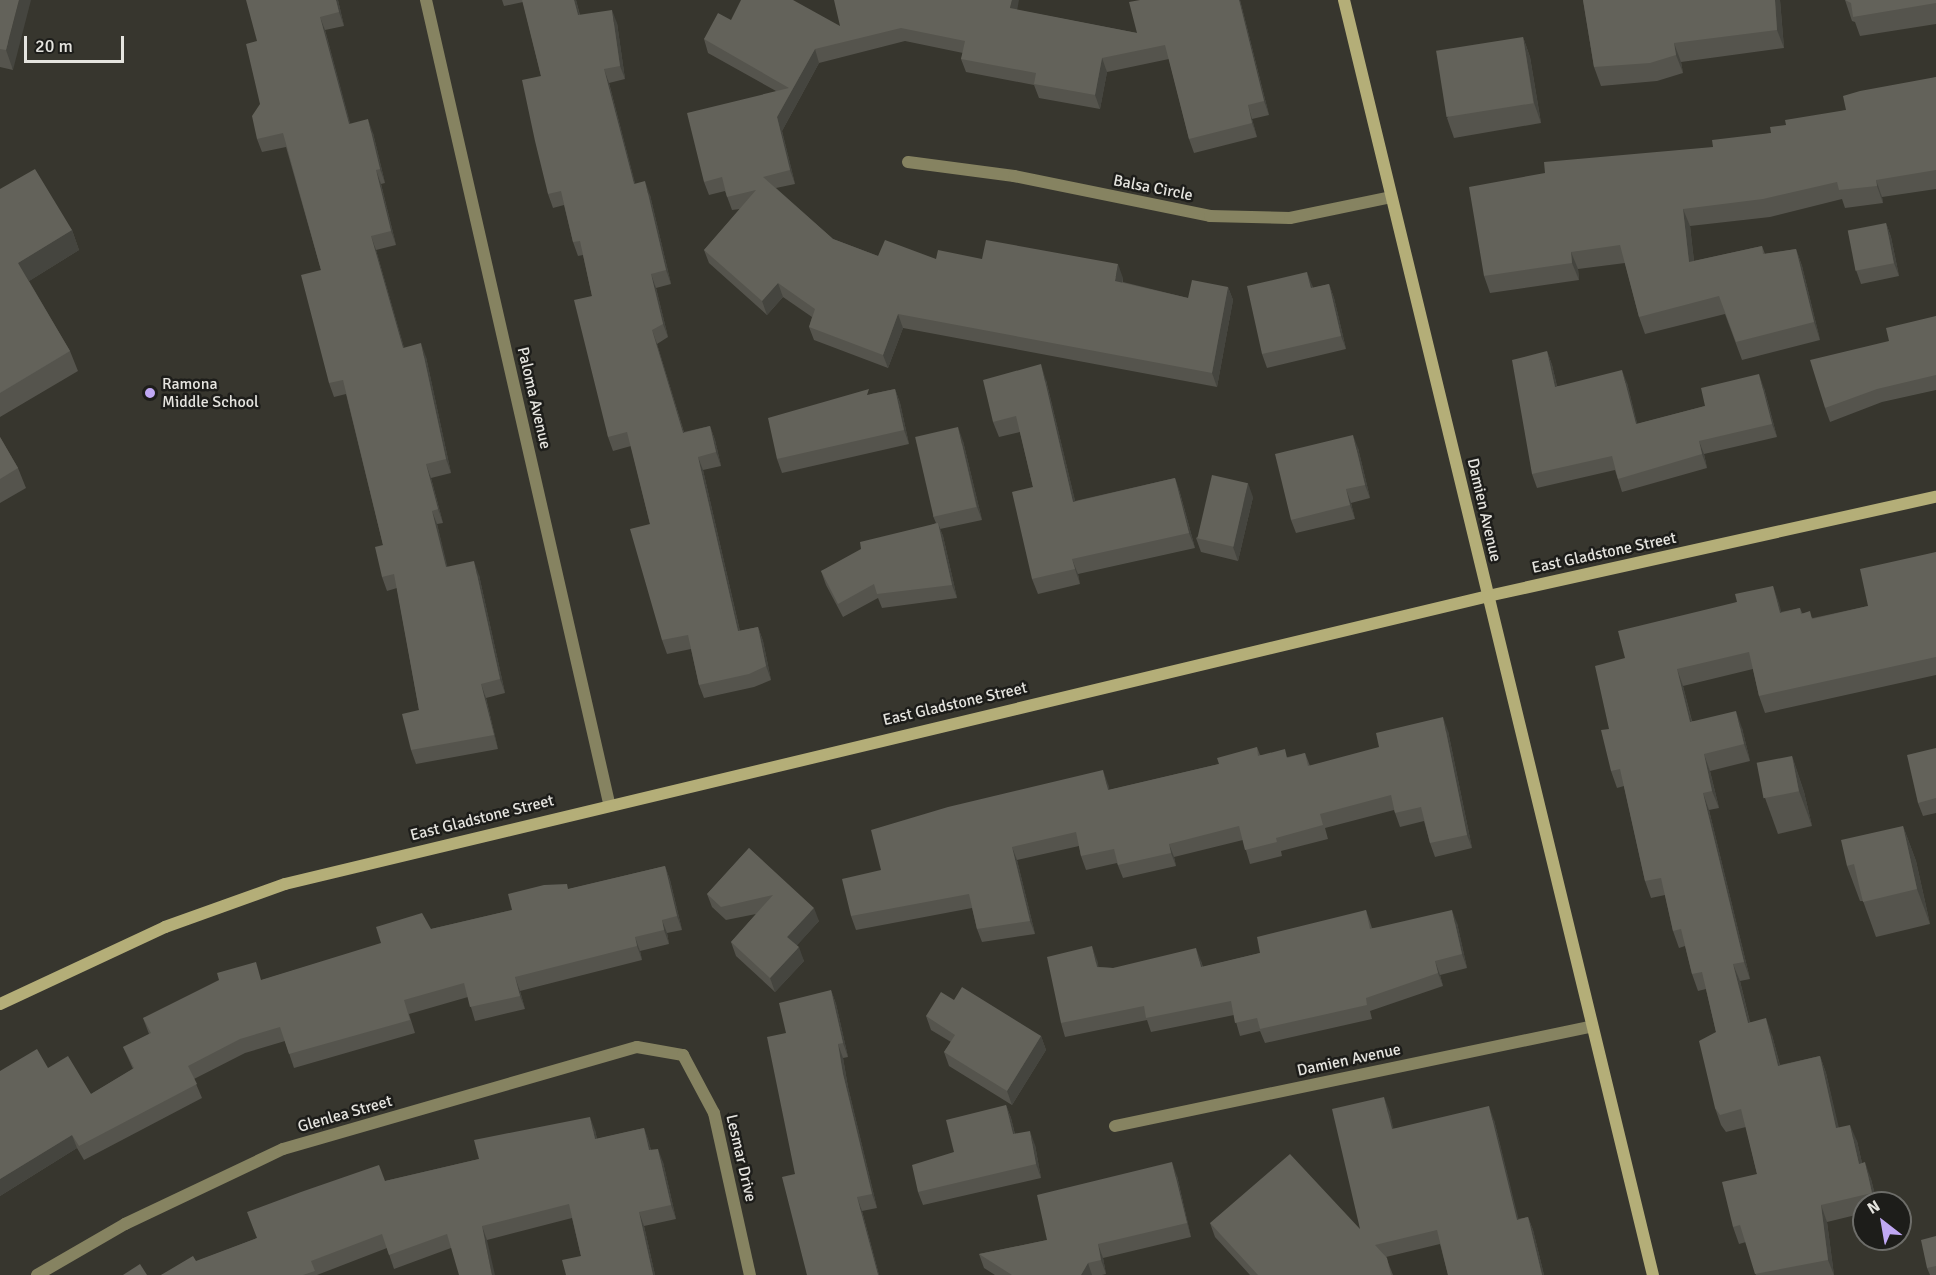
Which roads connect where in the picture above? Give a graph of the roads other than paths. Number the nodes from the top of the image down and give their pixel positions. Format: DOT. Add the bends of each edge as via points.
graph roads {
  1 [pos="426,0"];
  2 [pos="1344,0"];
  3 [pos="908,162"];
  4 [pos="1391,197"];
  5 [pos="1936,496"];
  6 [pos="1488,596"];
  7 [pos="609,803"];
  8 [pos="0,1004"];
  9 [pos="1590,1027"];
  10 [pos="683,1055"];
  11 [pos="1115,1126"];
  12 [pos="37,1275"];
  13 [pos="750,1275"];
  14 [pos="1653,1275"];
  1 -- 7 [label="street, Paloma Avenue"];
  2 -- 4 [label="street, Damien Avenue"];
  3 -- 4 [label="street, Balsa Circle" via="1014,176 1210,216 1290,218"];
  4 -- 6 [label="street, Damien Avenue"];
  5 -- 6 [label="street, East Gladstone Street"];
  6 -- 7 [label="street, East Gladstone Street"];
  6 -- 9 [label="street, Damien Avenue"];
  7 -- 8 [label="street, East Gladstone Street" via="285,884 155,931"];
  9 -- 11 [label="street, Damien Avenue"];
  9 -- 14 [label="street, Damien Avenue"];
  10 -- 12 [label="street, Glenlea Street" via="637,1047 283,1149 125,1224"];
  10 -- 13 [label="street, Lesmar Drive" via="714,1113"];
}
